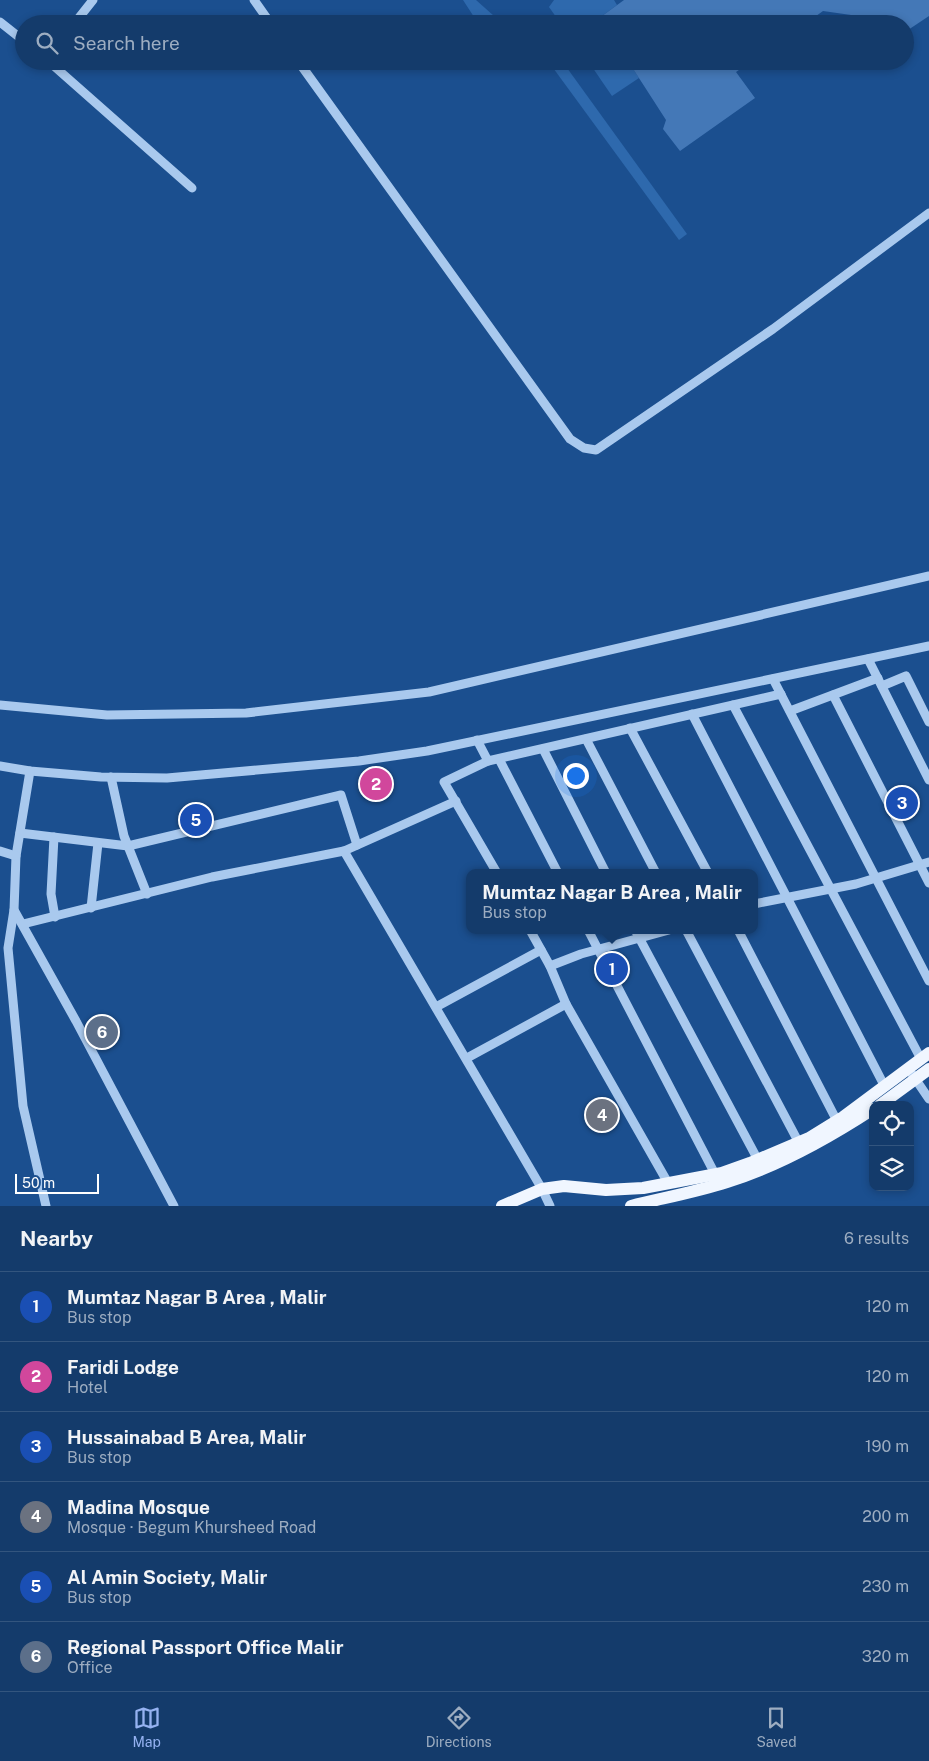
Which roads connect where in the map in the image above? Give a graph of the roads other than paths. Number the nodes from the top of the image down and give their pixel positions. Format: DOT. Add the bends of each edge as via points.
graph roads {
  1 [pos="93,0"];
  2 [pos="254,0"];
  3 [pos="81,15"];
  4 [pos="265,15"];
  5 [pos="0,22"];
  6 [pos="15,34"];
  7 [pos="58,70"];
  8 [pos="304,70"];
  9 [pos="192,188"];
  10 [pos="929,213"];
  11 [pos="929,576"];
  12 [pos="929,646"];
  13 [pos="868,659"];
  14 [pos="773,678"];
  15 [pos="880,682"];
  16 [pos="781,694"];
  17 [pos="833,695"];
  18 [pos="734,704"];
  19 [pos="0,705"];
  20 [pos="790,711"];
  21 [pos="692,714"];
  22 [pos="929,722"];
  23 [pos="630,728"];
  24 [pos="586,739"];
  25 [pos="477,740"];
  26 [pos="543,748"];
  27 [pos="499,759"];
  28 [pos="488,761"];
  29 [pos="0,766"];
  30 [pos="30,771"];
  31 [pos="111,777"];
  32 [pos="929,780"];
  33 [pos="456,801"];
  34 [pos="20,833"];
  35 [pos="54,837"];
  36 [pos="98,843"];
  37 [pos="357,845"];
  38 [pos="128,846"];
  39 [pos="344,850"];
  40 [pos="0,851"];
  41 [pos="16,856"];
  42 [pos="929,862"];
  43 [pos="919,863"];
  44 [pos="495,869"];
  45 [pos="556,869"];
  46 [pos="604,869"];
  47 [pos="654,869"];
  48 [pos="706,869"];
  49 [pos="876,878"];
  50 [pos="929,883"];
  51 [pos="832,888"];
  52 [pos="147,894"];
  53 [pos="787,899"];
  54 [pos="758,903"];
  55 [pos="91,908"];
  56 [pos="14,910"];
  57 [pos="55,917"];
  58 [pos="23,924"];
  59 [pos="532,934"];
  60 [pos="590,934"];
  61 [pos="637,934"];
  62 [pos="688,934"];
  63 [pos="740,934"];
  64 [pos="598,949"];
  65 [pos="541,950"];
  66 [pos="550,966"];
  67 [pos="929,981"];
  68 [pos="566,1004"];
  69 [pos="436,1007"];
  70 [pos="467,1058"];
  71 [pos="926,1061"];
  72 [pos="912,1074"];
  73 [pos="885,1087"];
  74 [pos="929,1099"];
  75 [pos="884,1101"];
  76 [pos="869,1112"];
  77 [pos="837,1121"];
  78 [pos="799,1143"];
  79 [pos="758,1160"];
  80 [pos="715,1174"];
  81 [pos="668,1183"];
  82 [pos="542,1189"];
  83 [pos="46,1206"];
  84 [pos="174,1206"];
  85 [pos="502,1206"];
  86 [pos="550,1206"];
  87 [pos="631,1206"];
  1 -- 3 [label="street"];
  2 -- 4 [label="street"];
  5 -- 6 [label="street"];
  7 -- 9 [label="street"];
  8 -- 10 [label="street" via="570,439 584,448 596,450 604,445 773,329"];
  11 -- 19 [label="street" via="429,692 246,713 106,715"];
  12 -- 13 [label="street"];
  13 -- 14 [label="street"];
  13 -- 15 [label="street"];
  14 -- 16 [label="street"];
  14 -- 25 [label="street"];
  15 -- 17 [label="street"];
  15 -- 22 [label="street" via="906,676"];
  15 -- 32 [label="street"];
  16 -- 18 [label="street"];
  16 -- 20 [label="street"];
  17 -- 20 [label="street"];
  17 -- 43 [label="street"];
  18 -- 21 [label="street"];
  18 -- 51 [label="street"];
  20 -- 49 [label="street"];
  21 -- 23 [label="street"];
  21 -- 53 [label="street"];
  23 -- 24 [label="street"];
  23 -- 48 [label="street"];
  24 -- 26 [label="street"];
  24 -- 47 [label="street"];
  25 -- 28 [label="street"];
  25 -- 31 [label="street" via="359,761 167,778"];
  26 -- 27 [label="street"];
  26 -- 46 [label="street"];
  27 -- 28 [label="street"];
  27 -- 45 [label="street"];
  28 -- 33 [label="street" via="444,782"];
  29 -- 30 [label="street"];
  30 -- 31 [label="street"];
  30 -- 34 [label="street"];
  31 -- 38 [label="street"];
  33 -- 37 [label="street"];
  33 -- 44 [label="street"];
  34 -- 35 [label="street"];
  34 -- 41 [label="street"];
  35 -- 36 [label="street"];
  35 -- 57 [label="street" via="50,894"];
  36 -- 38 [label="street"];
  36 -- 55 [label="street"];
  37 -- 38 [label="street" via="341,795"];
  37 -- 39 [label="street"];
  38 -- 52 [label="street"];
  39 -- 52 [label="street"];
  39 -- 69 [label="street"];
  40 -- 41 [label="street"];
  41 -- 56 [label="street"];
  42 -- 43 [label="street"];
  43 -- 49 [label="street"];
  43 -- 50 [label="street"];
  49 -- 51 [label="street"];
  49 -- 67 [label="street"];
  51 -- 53 [label="street"];
  51 -- 71 [label="street"];
  52 -- 55 [label="street"];
  53 -- 54 [label="street"];
  53 -- 73 [label="street"];
  55 -- 57 [label="street"];
  56 -- 58 [label="street"];
  56 -- 83 [label="street" via="8,948 24,1106"];
  57 -- 58 [label="street"];
  58 -- 84 [label="street"];
  59 -- 65 [label="street"];
  60 -- 64 [label="street"];
  61 -- 64 [label="street"];
  61 -- 79 [label="street"];
  62 -- 78 [label="street"];
  63 -- 77 [label="street"];
  64 -- 66 [label="street"];
  64 -- 80 [label="street"];
  65 -- 66 [label="street"];
  65 -- 69 [label="street"];
  66 -- 68 [label="street"];
  68 -- 70 [label="street"];
  68 -- 81 [label="street"];
  69 -- 70 [label="street"];
  70 -- 82 [label="street"];
  71 -- 72 [label="main road"];
  72 -- 73 [label="main road"];
  72 -- 74 [label="street"];
  72 -- 75 [label="main road"];
  73 -- 77 [label="main road"];
  76 -- 87 [label="main road" via="814,1146 756,1172"];
  77 -- 78 [label="main road"];
  78 -- 79 [label="main road"];
  79 -- 80 [label="main road"];
  80 -- 81 [label="main road"];
  81 -- 82 [label="main road" via="606,1190 564,1186"];
  82 -- 85 [label="main road"];
  82 -- 86 [label="street"];
}
